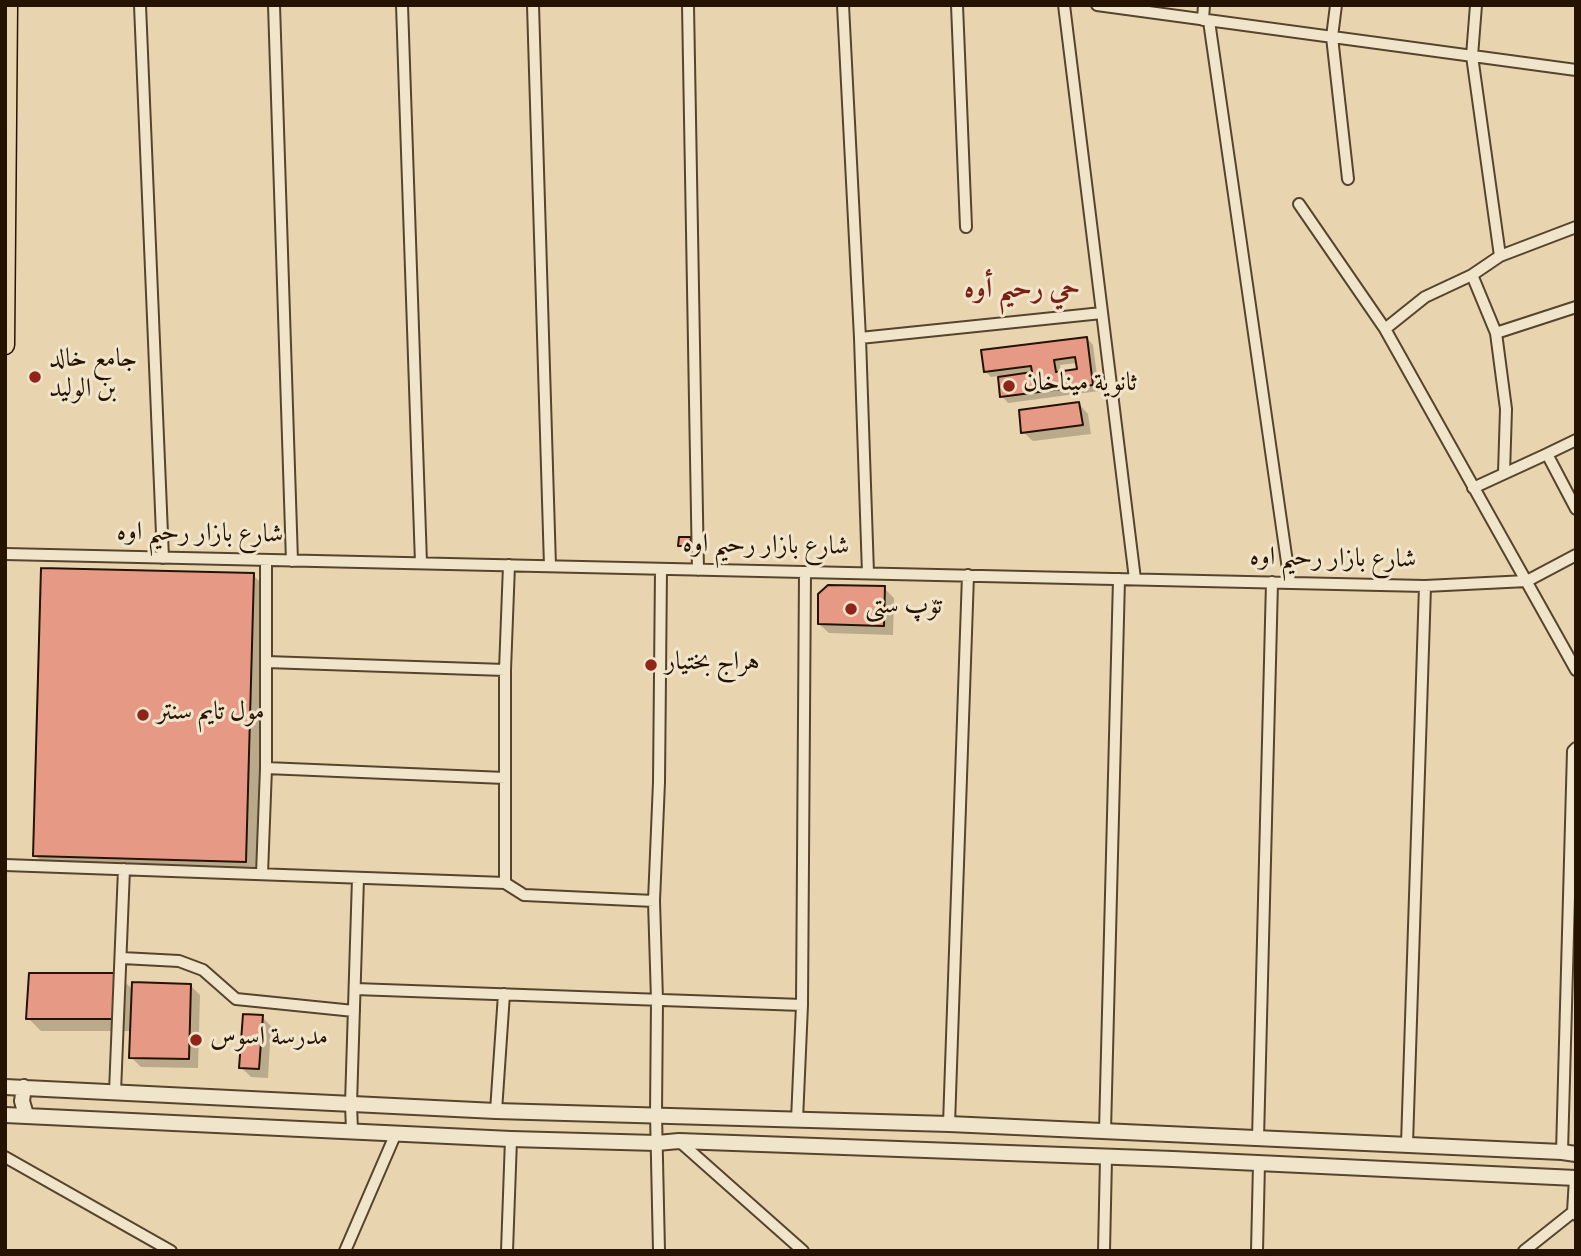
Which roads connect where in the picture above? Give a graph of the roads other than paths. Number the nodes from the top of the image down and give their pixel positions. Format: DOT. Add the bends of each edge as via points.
graph roads {
  1 [pos="8,5"];
  2 [pos="140,5"];
  3 [pos="274,5"];
  4 [pos="402,5"];
  5 [pos="533,5"];
  6 [pos="688,5"];
  7 [pos="843,5"];
  8 [pos="957,5"];
  9 [pos="1064,5"];
  10 [pos="1097,5"];
  11 [pos="1204,5"];
  12 [pos="1336,5"];
  13 [pos="1476,5"];
  14 [pos="1206,21"];
  15 [pos="1332,37"];
  16 [pos="1472,56"];
  17 [pos="1576,70"];
  18 [pos="1348,179"];
  19 [pos="1299,204"];
  20 [pos="966,226"];
  21 [pos="1576,227"];
  22 [pos="1500,256"];
  23 [pos="1472,275"];
  24 [pos="1576,307"];
  25 [pos="1102,313"];
  26 [pos="1385,329"];
  27 [pos="1496,333"];
  28 [pos="860,338"];
  29 [pos="5,345"];
  30 [pos="1576,440"];
  31 [pos="1547,454"];
  32 [pos="1504,473"];
  33 [pos="1473,488"];
  34 [pos="1576,509"];
  35 [pos="5,554"];
  36 [pos="1576,555"];
  37 [pos="163,558"];
  38 [pos="266,560"];
  39 [pos="292,561"];
  40 [pos="421,564"];
  41 [pos="509,565"];
  42 [pos="550,566"];
  43 [pos="661,569"];
  44 [pos="698,570"];
  45 [pos="805,572"];
  46 [pos="868,573"];
  47 [pos="968,575"];
  48 [pos="1119,579"];
  49 [pos="1135,579"];
  50 [pos="1527,581"];
  51 [pos="1272,582"];
  52 [pos="1290,583"];
  53 [pos="1425,586"];
  54 [pos="266,662"];
  55 [pos="505,670"];
  56 [pos="1576,670"];
  57 [pos="1576,748"];
  58 [pos="265,768"];
  59 [pos="505,778"];
  60 [pos="5,865"];
  61 [pos="124,869"];
  62 [pos="262,874"];
  63 [pos="358,878"];
  64 [pos="505,883"];
  65 [pos="654,901"];
  66 [pos="122,958"];
  67 [pos="355,989"];
  68 [pos="504,994"];
  69 [pos="657,1000"];
  70 [pos="802,1005"];
  71 [pos="354,1011"];
  72 [pos="5,1087"];
  73 [pos="24,1087"];
  74 [pos="115,1092"];
  75 [pos="351,1104"];
  76 [pos="496,1111"];
  77 [pos="656,1114"];
  78 [pos="5,1115"];
  79 [pos="26,1115"];
  80 [pos="797,1120"];
  81 [pos="949,1124"];
  82 [pos="352,1131"];
  83 [pos="1105,1131"];
  84 [pos="396,1133"];
  85 [pos="1171,1135"];
  86 [pos="511,1139"];
  87 [pos="1258,1139"];
  88 [pos="680,1141"];
  89 [pos="657,1143"];
  90 [pos="1407,1144"];
  91 [pos="1569,1153"];
  92 [pos="5,1157"];
  93 [pos="1106,1158"];
  94 [pos="1173,1158"];
  95 [pos="1259,1163"];
  96 [pos="1576,1178"];
  97 [pos="1574,1213"];
  98 [pos="171,1251"];
  99 [pos="345,1251"];
  100 [pos="507,1251"];
  101 [pos="659,1251"];
  102 [pos="803,1251"];
  103 [pos="1104,1251"];
  104 [pos="1257,1251"];
  105 [pos="1524,1251"];
  1 -- 29 [label="main road"];
  2 -- 37 [label="street"];
  3 -- 39 [label="street"];
  4 -- 40 [label="street"];
  5 -- 42 [label="street"];
  6 -- 44 [label="street"];
  7 -- 28 [label="street"];
  8 -- 20 [label="street"];
  9 -- 25 [label="street"];
  10 -- 14 [label="street"];
  11 -- 14 [label="street"];
  12 -- 15 [label="street"];
  13 -- 16 [label="street"];
  14 -- 15 [label="street"];
  14 -- 52 [label="street"];
  15 -- 16 [label="street"];
  15 -- 18 [label="street"];
  16 -- 17 [label="street"];
  16 -- 22 [label="street"];
  19 -- 26 [label="street"];
  21 -- 22 [label="street"];
  22 -- 23 [label="street"];
  23 -- 26 [label="street" via="1424,297"];
  23 -- 27 [label="street"];
  24 -- 27 [label="street"];
  25 -- 28 [label="street"];
  25 -- 49 [label="street"];
  26 -- 33 [label="street"];
  27 -- 32 [label="street" via="1506,409"];
  28 -- 46 [label="street"];
  30 -- 31 [label="street"];
  31 -- 32 [label="street"];
  31 -- 34 [label="street"];
  32 -- 33 [label="street"];
  33 -- 50 [label="street"];
  35 -- 37 [label="street, شارع بازار رحيم اوه"];
  36 -- 50 [label="street"];
  37 -- 38 [label="street, شارع بازار رحيم اوه"];
  38 -- 39 [label="street, شارع بازار رحيم اوه"];
  38 -- 54 [label="street"];
  39 -- 40 [label="street, شارع بازار رحيم اوه"];
  40 -- 41 [label="street, شارع بازار رحيم اوه"];
  41 -- 42 [label="street, شارع بازار رحيم اوه"];
  41 -- 55 [label="street"];
  42 -- 43 [label="street, شارع بازار رحيم اوه"];
  43 -- 44 [label="street, شارع بازار رحيم اوه"];
  43 -- 65 [label="street"];
  44 -- 45 [label="street, شارع بازار رحيم اوه"];
  45 -- 46 [label="street, شارع بازار رحيم اوه"];
  45 -- 70 [label="street"];
  46 -- 47 [label="street, شارع بازار رحيم اوه"];
  47 -- 48 [label="street, شارع بازار رحيم اوه"];
  47 -- 81 [label="street"];
  48 -- 49 [label="street, شارع بازار رحيم اوه"];
  48 -- 83 [label="street"];
  49 -- 51 [label="street, شارع بازار رحيم اوه"];
  50 -- 53 [label="street, شارع بازار رحيم اوه"];
  50 -- 56 [label="street"];
  51 -- 52 [label="street, شارع بازار رحيم اوه"];
  51 -- 87 [label="street"];
  52 -- 53 [label="street, شارع بازار رحيم اوه"];
  53 -- 90 [label="street"];
  54 -- 55 [label="street"];
  54 -- 58 [label="street"];
  55 -- 59 [label="street"];
  57 -- 91 [label="street"];
  58 -- 59 [label="street"];
  58 -- 62 [label="street"];
  59 -- 64 [label="street"];
  60 -- 61 [label="street"];
  61 -- 62 [label="street"];
  61 -- 66 [label="street"];
  62 -- 63 [label="street"];
  63 -- 64 [label="street"];
  63 -- 67 [label="street"];
  64 -- 65 [label="street" via="524,895"];
  65 -- 69 [label="street"];
  66 -- 71 [label="street" via="191,965 236,999"];
  66 -- 74 [label="street"];
  67 -- 68 [label="street"];
  67 -- 71 [label="street"];
  68 -- 69 [label="street"];
  68 -- 76 [label="street"];
  69 -- 70 [label="street"];
  69 -- 77 [label="street"];
  70 -- 80 [label="street"];
  71 -- 75 [label="street"];
  72 -- 73 [label="street"];
  73 -- 74 [label="street"];
  73 -- 79 [label="street"];
  74 -- 75 [label="street"];
  75 -- 76 [label="street"];
  75 -- 82 [label="street"];
  76 -- 77 [label="street"];
  77 -- 80 [label="street"];
  77 -- 89 [label="street"];
  78 -- 79 [label="street"];
  79 -- 82 [label="street"];
  80 -- 81 [label="street"];
  81 -- 83 [label="street"];
  82 -- 84 [label="street"];
  83 -- 85 [label="street"];
  84 -- 86 [label="street"];
  84 -- 99 [label="street"];
  85 -- 87 [label="street"];
  85 -- 94 [label="street"];
  86 -- 89 [label="street"];
  86 -- 100 [label="street"];
  87 -- 90 [label="street"];
  88 -- 89 [label="street"];
  88 -- 93 [label="street"];
  88 -- 102 [label="street"];
  89 -- 101 [label="street"];
  90 -- 91 [label="street"];
  92 -- 98 [label="street"];
  93 -- 94 [label="street"];
  93 -- 103 [label="street"];
  94 -- 95 [label="street"];
  95 -- 96 [label="street"];
  95 -- 104 [label="street"];
  96 -- 97 [label="street"];
  97 -- 105 [label="street"];
}
